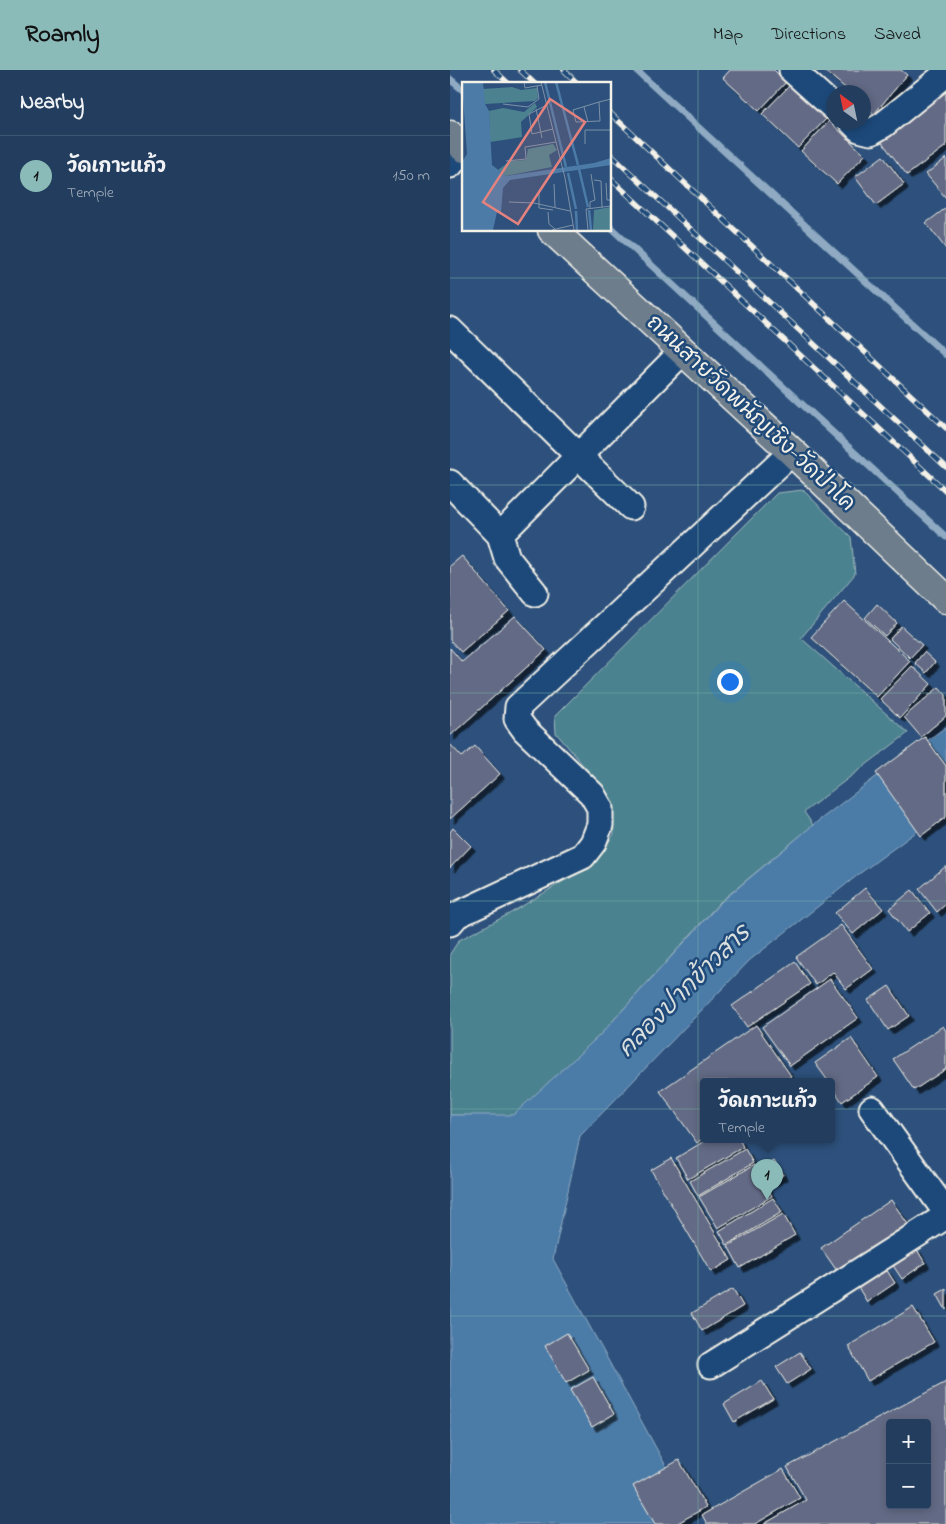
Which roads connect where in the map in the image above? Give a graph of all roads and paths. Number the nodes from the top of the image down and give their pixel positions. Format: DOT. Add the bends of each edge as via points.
graph roads {
  1 [pos="792,70"];
  2 [pos="946,74"];
  3 [pos="826,100"];
  4 [pos="864,130"];
  5 [pos="450,135"];
  6 [pos="462,146"];
  7 [pos="462,150"];
  8 [pos="450,165"];
  9 [pos="553,231"];
  10 [pos="450,330"];
  11 [pos="683,351"];
  12 [pos="792,452"];
  13 [pos="579,456"];
  14 [pos="450,483"];
  15 [pos="631,507"];
  16 [pos="500,535"];
  17 [pos="536,593"];
  18 [pos="946,599"];
  19 [pos="450,923"];
  20 [pos="872,1109"];
  21 [pos="946,1214"];
  22 [pos="711,1365"];
  1 -- 3 [label="street"];
  2 -- 4 [label="street" via="883,125 871,132"];
  5 -- 6 [label="main road"];
  7 -- 8 [label="street"];
  9 -- 11 [label="main road, ถนนสายวัดพนัญเชิง-วัดป่าโค"];
  10 -- 13 [label="street"];
  11 -- 12 [label="main road, ถนนสายวัดพนัญเชิง-วัดป่าโค"];
  11 -- 13 [label="street"];
  12 -- 18 [label="main road, ถนนสายวัดพนัญเชิง-วัดป่าโค"];
  12 -- 19 [label="street" via="518,707 517,719 525,730 592,794 600,808 600,825 593,843 583,856 457,915"];
  13 -- 15 [label="street"];
  13 -- 16 [label="street"];
  14 -- 16 [label="street"];
  16 -- 17 [label="street" via="507,558"];
  20 -- 21 [label="street"];
  21 -- 22 [label="street"];
}
